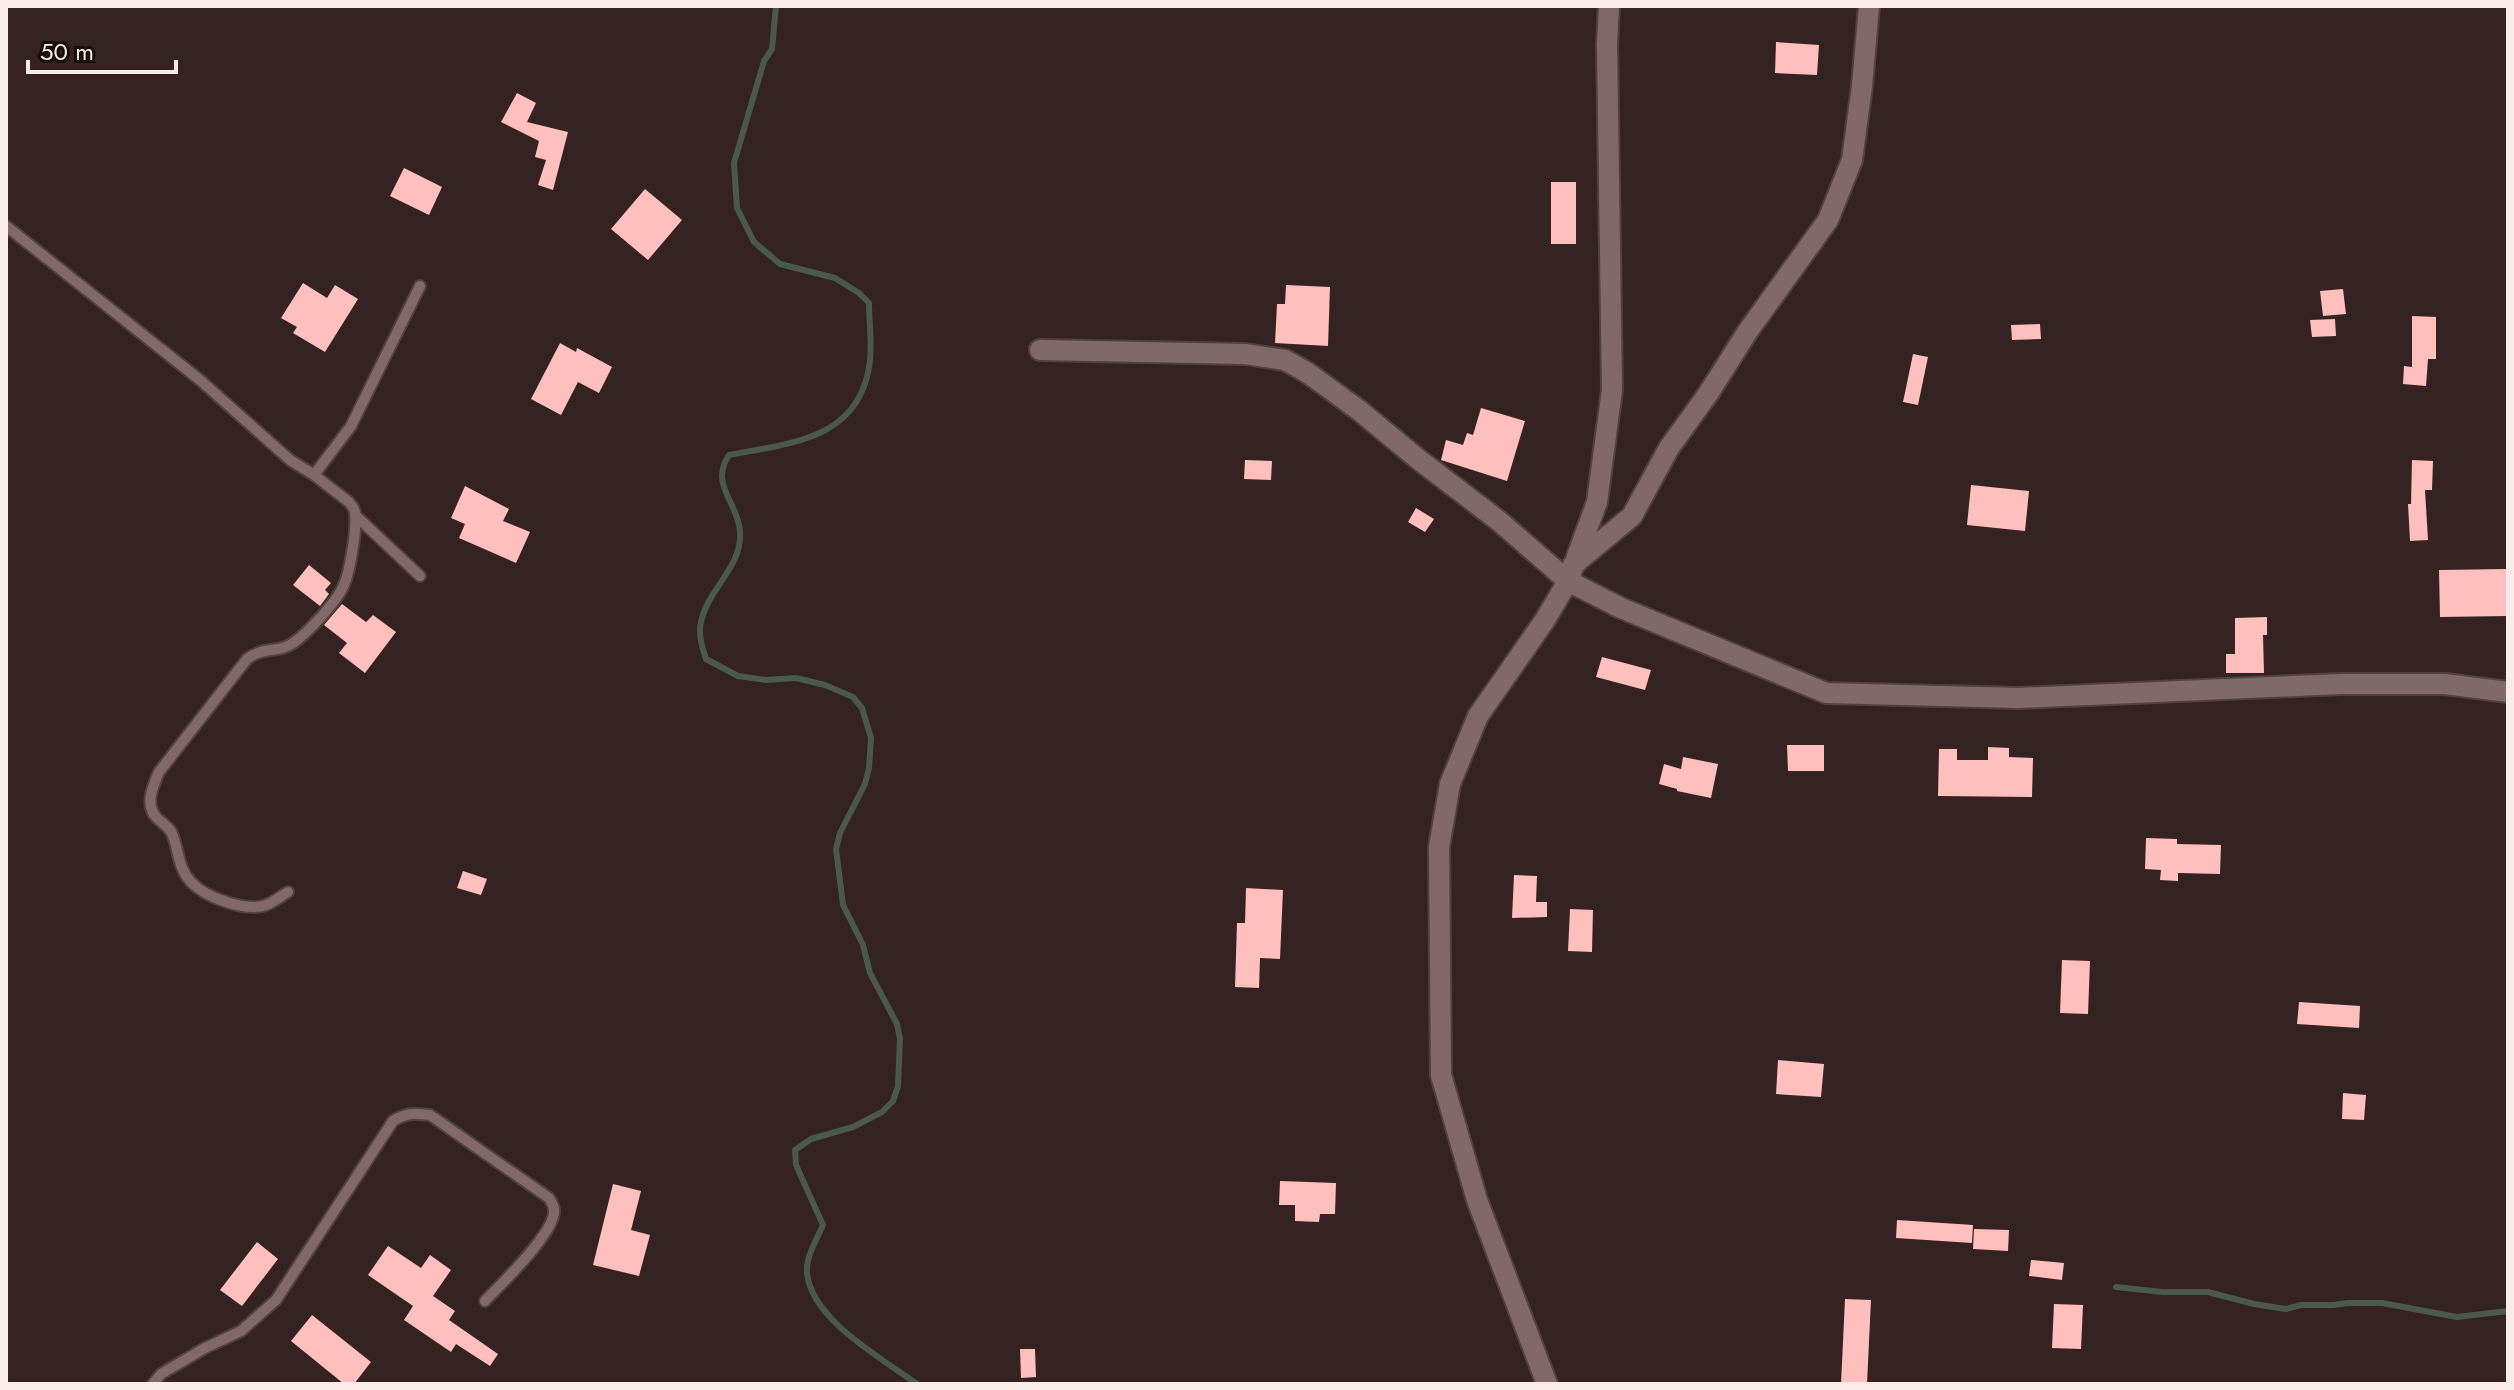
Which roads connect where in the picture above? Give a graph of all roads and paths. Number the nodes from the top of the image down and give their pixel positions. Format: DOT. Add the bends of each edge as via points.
graph roads {
  1 [pos="1609,6"];
  2 [pos="1869,6"];
  3 [pos="6,226"];
  4 [pos="420,286"];
  5 [pos="1040,350"];
  6 [pos="314,475"];
  7 [pos="355,515"];
  8 [pos="1570,574"];
  9 [pos="420,576"];
  10 [pos="2508,692"];
  11 [pos="288,892"];
  12 [pos="485,1301"];
  13 [pos="153,1384"];
  14 [pos="1547,1384"];
  1 -- 8 [label="street" via="1612,390 1597,502"];
  2 -- 8 [label="street" via="1852,160 1828,220 1669,448 1632,516"];
  3 -- 6 [label="lane"];
  4 -- 6 [label="lane" via="351,426"];
  5 -- 8 [label="street" via="1245,354 1285,360 1360,411"];
  6 -- 7 [label="lane" via="349,502"];
  7 -- 9 [label="lane"];
  7 -- 11 [label="lane" via="348,575 339,596 297,641 257,651 247,659 151,789 155,816 168,826 177,857 191,882 211,898 264,906"];
  8 -- 10 [label="street" via="1621,608 1826,693 2018,698 2341,684 2445,684"];
  8 -- 14 [label="street" via="1545,620 1478,716 1450,784 1439,847 1441,1075 1477,1200"];
  12 -- 13 [label="lane" via="539,1244 554,1210 549,1198 430,1115 402,1115 393,1121 276,1300 241,1331 161,1374"];
}
